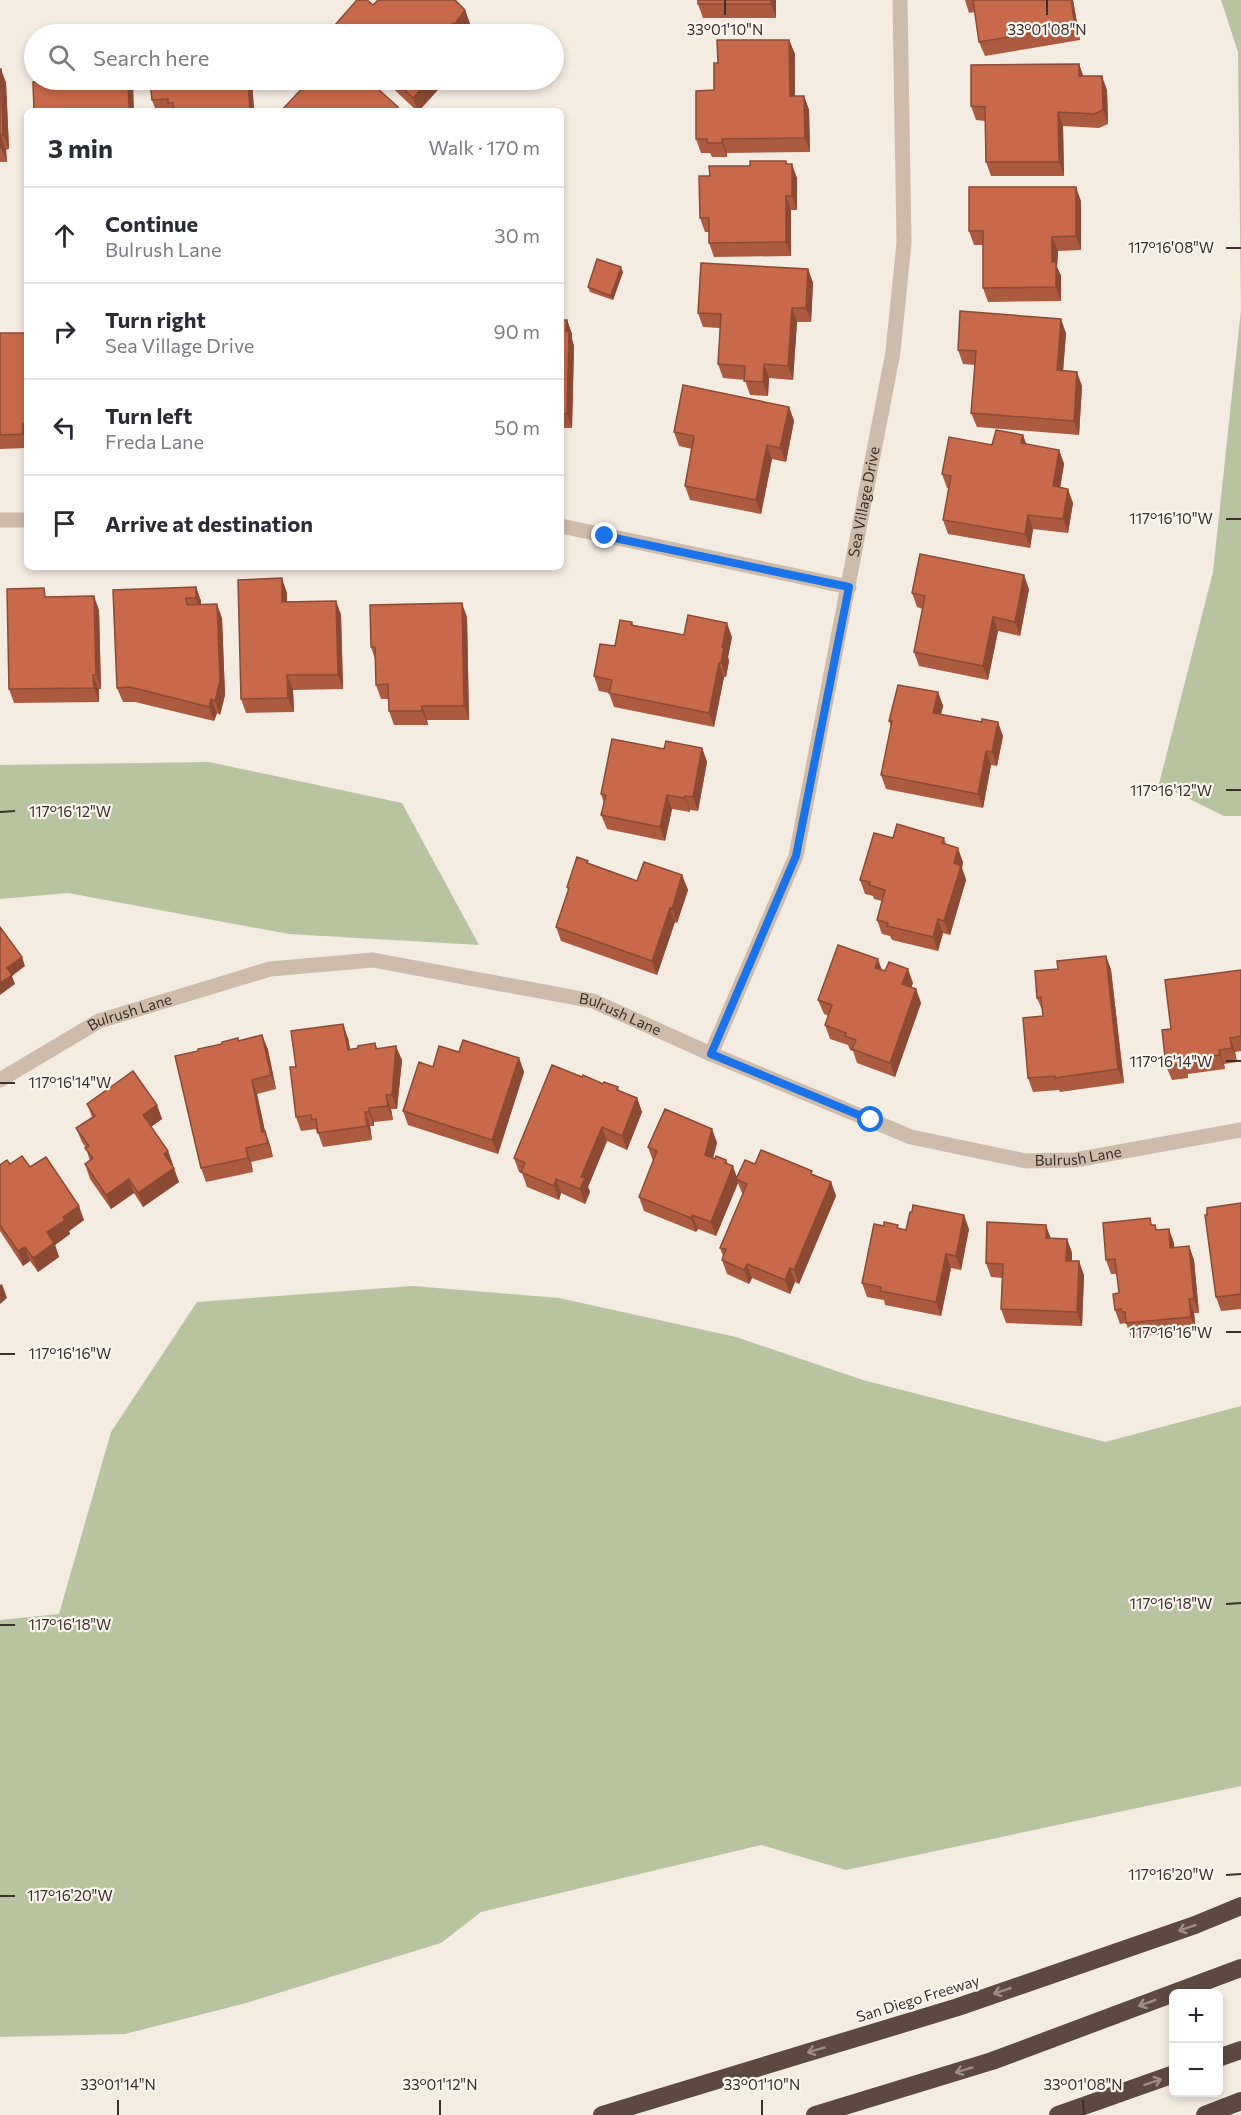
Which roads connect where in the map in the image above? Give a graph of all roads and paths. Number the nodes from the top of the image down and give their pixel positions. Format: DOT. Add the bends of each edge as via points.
graph roads {
  1 [pos="900,0"];
  2 [pos="0,520"];
  3 [pos="24,520"];
  4 [pos="564,527"];
  5 [pos="849,587"];
  6 [pos="711,1054"];
  7 [pos="0,1080"];
  8 [pos="1241,1130"];
  9 [pos="1241,1906"];
  10 [pos="1241,1968"];
  11 [pos="1241,2050"];
  12 [pos="1223,2056"];
  13 [pos="1169,2075"];
  14 [pos="1241,2101"];
  15 [pos="602,2115"];
  16 [pos="814,2115"];
  17 [pos="1058,2115"];
  18 [pos="1205,2115"];
  1 -- 5 [label="street, Sea Village Drive" via="904,243 893,352"];
  2 -- 3 [label="street"];
  4 -- 5 [label="street"];
  5 -- 6 [label="street, Sea Village Drive" via="796,856"];
  6 -- 7 [label="street, Bulrush Lane" via="593,1001 373,960 270,969 99,1021"];
  6 -- 8 [label="street, Bulrush Lane" via="911,1137 1026,1161 1075,1160"];
  9 -- 15 [label="highway, San Diego Freeway, one-way" via="958,2007"];
  10 -- 16 [label="highway, one-way" via="992,2061"];
  11 -- 12 [label="highway"];
  17 -- 13 [label="highway, one-way"];
  14 -- 18 [label="highway"];
}
